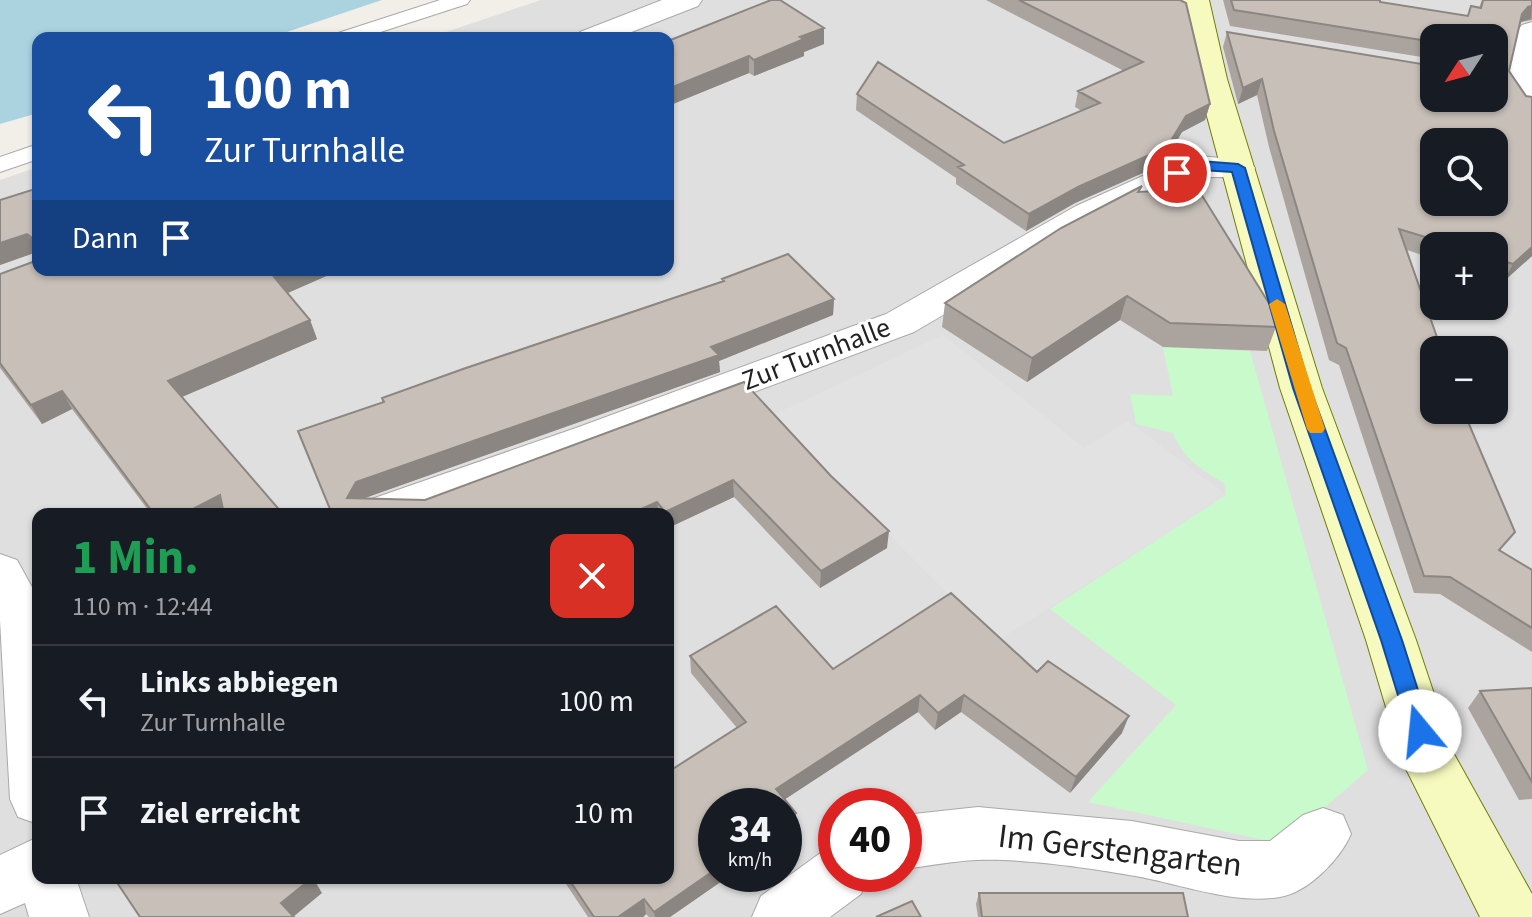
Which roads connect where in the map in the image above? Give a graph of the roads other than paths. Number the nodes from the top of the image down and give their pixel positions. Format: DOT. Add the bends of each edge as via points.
graph roads {
  1 [pos="460,0"];
  2 [pos="688,0"];
  3 [pos="1195,0"];
  4 [pos="1532,31"];
  5 [pos="361,32"];
  6 [pos="605,32"];
  7 [pos="1519,89"];
  8 [pos="32,153"];
  9 [pos="0,165"];
  10 [pos="1238,168"];
  11 [pos="396,508"];
  12 [pos="0,573"];
  13 [pos="32,622"];
  14 [pos="1323,834"];
  15 [pos="922,840"];
  16 [pos="32,868"];
  17 [pos="49,884"];
  18 [pos="0,886"];
  19 [pos="818,890"];
  20 [pos="59,917"];
  21 [pos="782,917"];
  22 [pos="1512,917"];
  1 -- 5 [label="lane"];
  2 -- 6 [label="street"];
  3 -- 10 [label="street" via="1216,35"];
  4 -- 7 [label="street"];
  8 -- 9 [label="lane"];
  10 -- 11 [label="street, Zur Turnhalle" via="1200,166 1177,173 1089,214 900,323"];
  10 -- 22 [label="street" via="1301,388 1429,761"];
  12 -- 13 [label="street"];
  14 -- 15 [label="street, Im Gerstengarten" via="1281,869 1239,869 1132,848 1025,836 978,833"];
  16 -- 18 [label="street"];
  17 -- 20 [label="street"];
  19 -- 21 [label="street"];
}
